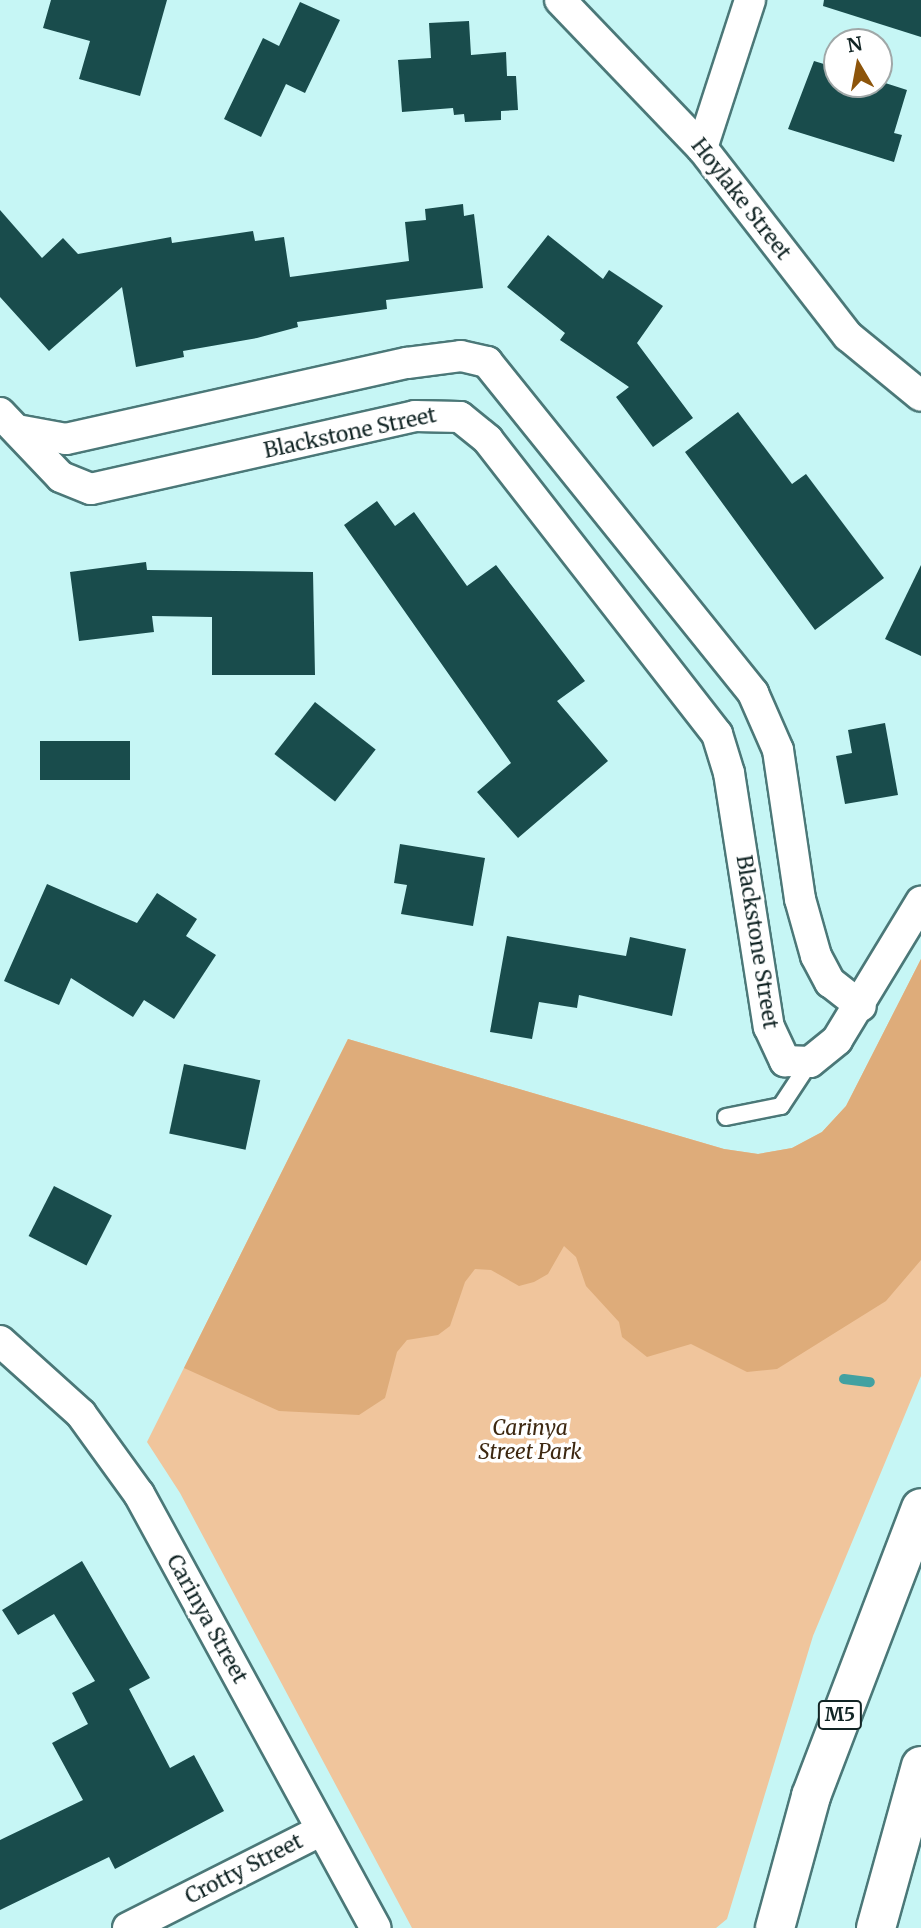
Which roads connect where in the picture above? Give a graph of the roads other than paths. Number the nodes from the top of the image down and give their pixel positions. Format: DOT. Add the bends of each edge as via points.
graph roads {
  1 [pos="560,0"];
  2 [pos="750,0"];
  3 [pos="702,148"];
  4 [pos="921,396"];
  5 [pos="7,421"];
  6 [pos="921,902"];
  7 [pos="861,1006"];
  8 [pos="810,1062"];
  9 [pos="726,1117"];
  10 [pos="0,1340"];
  11 [pos="921,1508"];
  12 [pos="921,1766"];
  13 [pos="322,1830"];
  14 [pos="128,1928"];
  15 [pos="376,1928"];
  16 [pos="775,1928"];
  17 [pos="876,1928"];
  1 -- 3 [label="street, Hoylake Street"];
  2 -- 3 [label="street"];
  3 -- 4 [label="street, Hoylake Street" via="848,336"];
  5 -- 7 [label="street, Blackstone Street" via="38,438 66,439 407,363 461,356 487,362 753,693 778,750 812,946 830,982"];
  5 -- 8 [label="street, Blackstone Street" via="61,477 92,489 428,414 455,415 473,425 717,734 729,773 773,1041 789,1064"];
  6 -- 7 [label="street"];
  7 -- 8 [label="street" via="836,1040"];
  8 -- 9 [label="lane" via="781,1106"];
  10 -- 13 [label="street, Carinya Street" via="81,1414 139,1494"];
  11 -- 16 [label="highway, M5" via="811,1796"];
  12 -- 17 [label="highway"];
  13 -- 14 [label="street, Crotty Street"];
  13 -- 15 [label="street, Carinya Street"];
}
